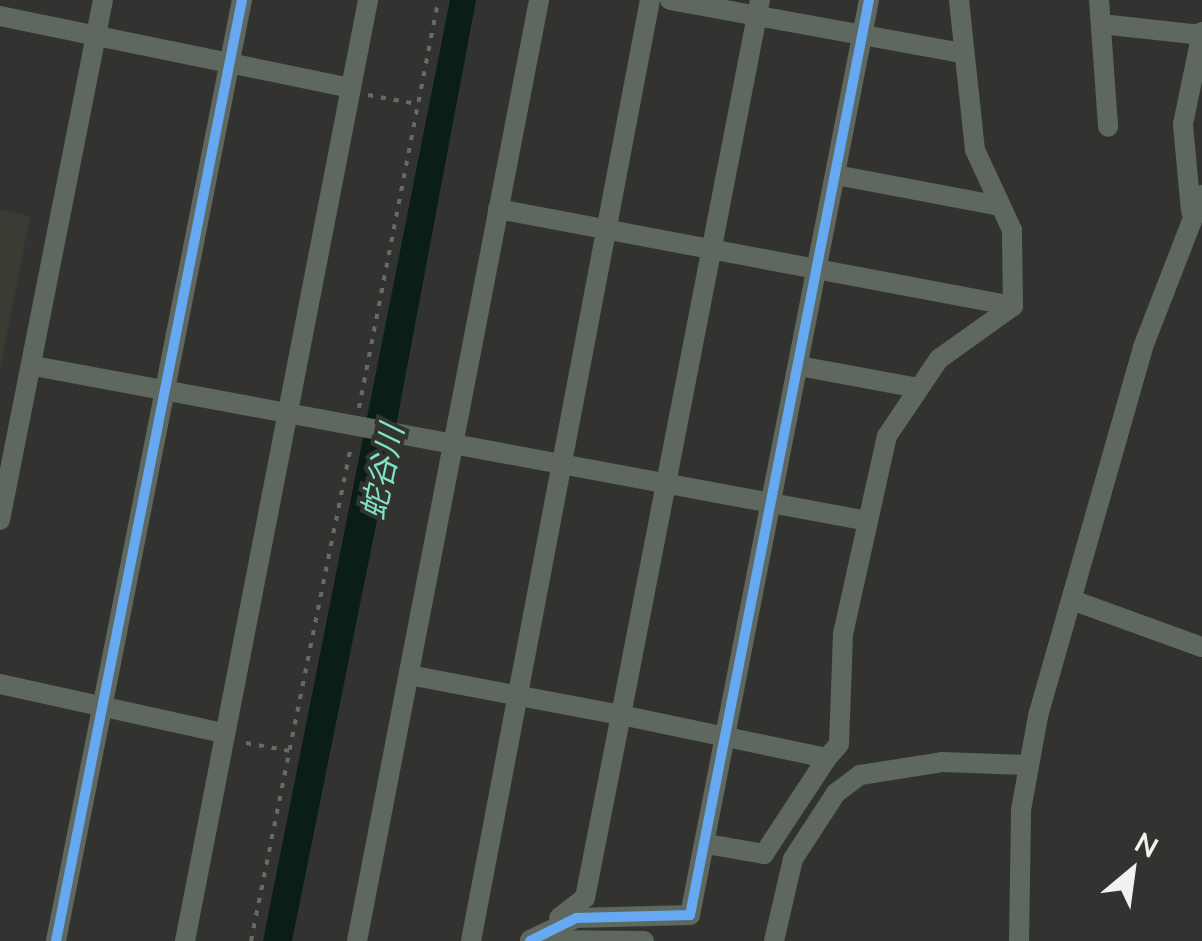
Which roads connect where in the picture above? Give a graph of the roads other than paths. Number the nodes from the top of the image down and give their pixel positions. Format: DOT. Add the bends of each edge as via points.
graph roads {
  1 [pos="103,0"];
  2 [pos="242,0"];
  3 [pos="368,0"];
  4 [pos="540,0"];
  5 [pos="650,0"];
  6 [pos="670,0"];
  7 [pos="869,0"];
  8 [pos="959,0"];
  9 [pos="1099,0"];
  10 [pos="758,8"];
  11 [pos="0,16"];
  12 [pos="1101,24"];
  13 [pos="1202,33"];
  14 [pos="96,36"];
  15 [pos="862,37"];
  16 [pos="961,53"];
  17 [pos="229,65"];
  18 [pos="350,90"];
  19 [pos="1108,127"];
  20 [pos="836,175"];
  21 [pos="1196,203"];
  22 [pos="1000,206"];
  23 [pos="498,209"];
  24 [pos="607,229"];
  25 [pos="710,250"];
  26 [pos="814,271"];
  27 [pos="1013,306"];
  28 [pos="34,366"];
  29 [pos="798,366"];
  30 [pos="912,387"];
  31 [pos="163,392"];
  32 [pos="288,414"];
  33 [pos="453,442"];
  34 [pos="561,462"];
  35 [pos="666,484"];
  36 [pos="771,502"];
  37 [pos="0,520"];
  38 [pos="868,521"];
  39 [pos="1072,600"];
  40 [pos="1202,647"];
  41 [pos="408,674"];
  42 [pos="0,684"];
  43 [pos="518,696"];
  44 [pos="104,707"];
  45 [pos="621,716"];
  46 [pos="725,735"];
  47 [pos="222,736"];
  48 [pos="827,758"];
  49 [pos="1029,765"];
  50 [pos="706,844"];
  51 [pos="56,941"];
  52 [pos="185,941"];
  53 [pos="357,941"];
  54 [pos="471,941"];
  55 [pos="522,941"];
  56 [pos="530,941"];
  57 [pos="644,941"];
  58 [pos="774,941"];
  59 [pos="1019,941"];
  1 -- 14 [label="street"];
  2 -- 17 [label="street"];
  3 -- 18 [label="street"];
  4 -- 23 [label="street"];
  5 -- 24 [label="street"];
  6 -- 10 [label="street"];
  7 -- 15 [label="street"];
  8 -- 16 [label="street"];
  9 -- 12 [label="street"];
  10 -- 15 [label="street"];
  10 -- 25 [label="street"];
  11 -- 14 [label="street"];
  12 -- 13 [label="street"];
  12 -- 19 [label="street"];
  13 -- 21 [label="street" via="1183,124"];
  14 -- 17 [label="street"];
  14 -- 28 [label="street"];
  15 -- 16 [label="street"];
  15 -- 20 [label="street"];
  16 -- 22 [label="street" via="975,150"];
  17 -- 18 [label="street"];
  17 -- 31 [label="street"];
  18 -- 32 [label="street"];
  20 -- 22 [label="street"];
  20 -- 26 [label="street"];
  21 -- 39 [label="street"];
  22 -- 27 [label="street" via="1012,230"];
  23 -- 24 [label="street"];
  23 -- 33 [label="street"];
  24 -- 25 [label="street"];
  24 -- 34 [label="street"];
  25 -- 26 [label="street"];
  25 -- 35 [label="street"];
  26 -- 27 [label="street"];
  26 -- 29 [label="street"];
  27 -- 30 [label="street"];
  28 -- 31 [label="street"];
  28 -- 37 [label="street"];
  29 -- 30 [label="street"];
  29 -- 36 [label="street"];
  30 -- 38 [label="street" via="888,436"];
  31 -- 32 [label="street"];
  31 -- 44 [label="street"];
  32 -- 33 [label="street"];
  32 -- 47 [label="street"];
  33 -- 34 [label="street"];
  33 -- 41 [label="street"];
  34 -- 35 [label="street"];
  34 -- 43 [label="street"];
  35 -- 36 [label="street"];
  35 -- 45 [label="street"];
  36 -- 38 [label="street"];
  36 -- 46 [label="street"];
  38 -- 48 [label="street" via="843,634 839,744"];
  39 -- 40 [label="street"];
  39 -- 49 [label="street"];
  41 -- 43 [label="street"];
  41 -- 53 [label="street"];
  42 -- 44 [label="street"];
  43 -- 45 [label="street"];
  43 -- 54 [label="street"];
  44 -- 47 [label="street"];
  44 -- 51 [label="street"];
  45 -- 46 [label="street"];
  45 -- 56 [label="street" via="585,898"];
  46 -- 48 [label="street"];
  46 -- 50 [label="street"];
  47 -- 52 [label="street"];
  48 -- 50 [label="street" via="764,854"];
  49 -- 58 [label="street" via="942,762 860,775 836,792 793,859"];
  49 -- 59 [label="street"];
  50 -- 56 [label="street" via="690,915 576,918"];
  55 -- 56 [label="street"];
  56 -- 57 [label="street"];
}
